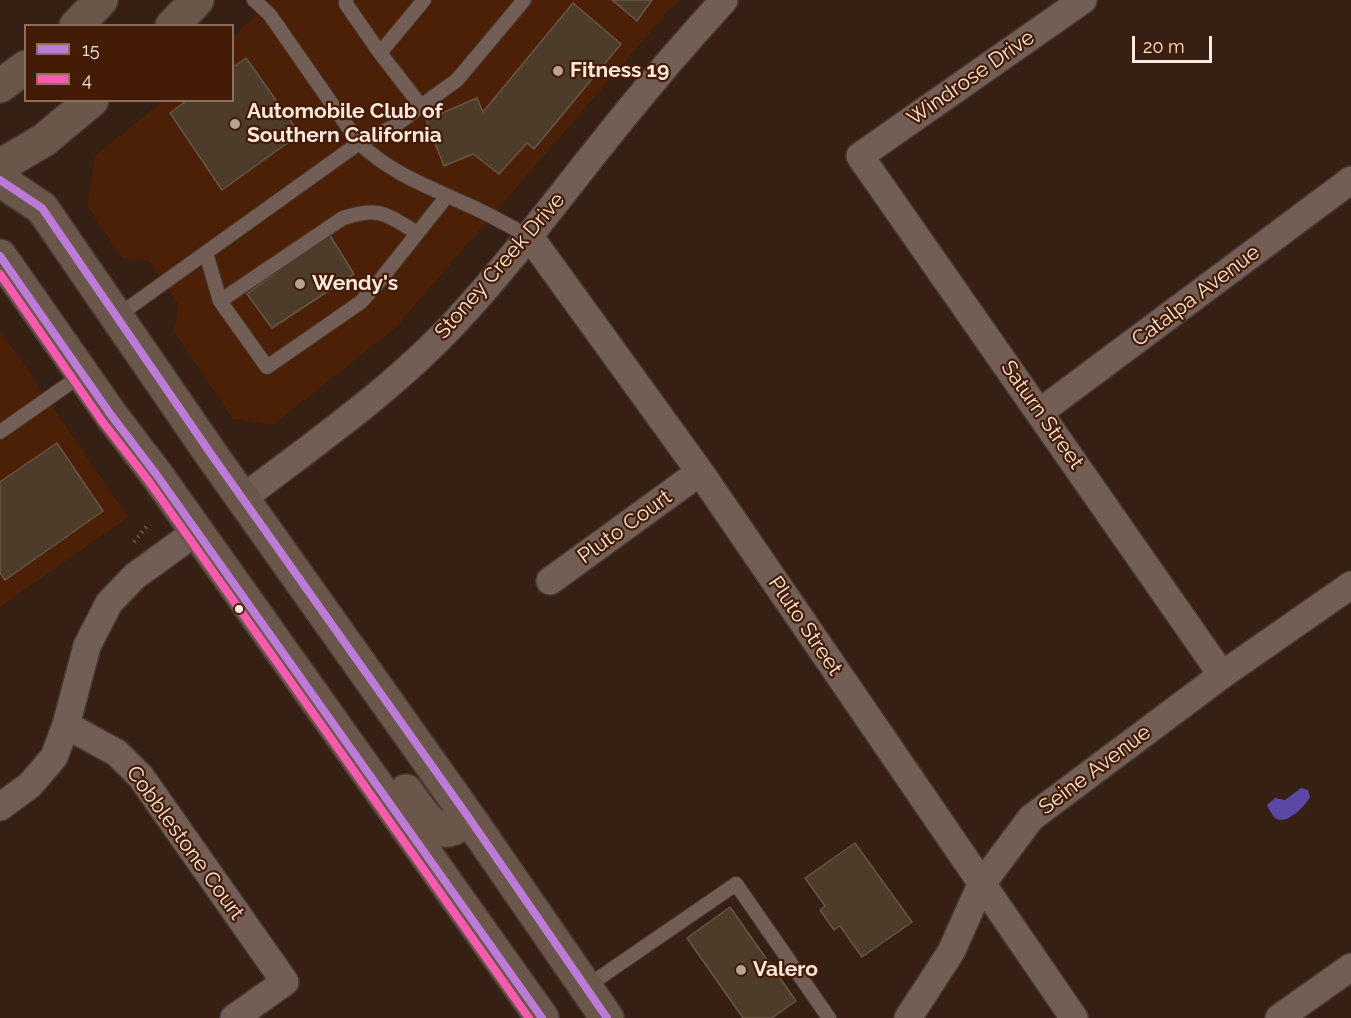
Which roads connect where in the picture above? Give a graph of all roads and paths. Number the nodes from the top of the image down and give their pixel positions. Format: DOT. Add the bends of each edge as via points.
graph roads {
  1 [pos="101,0"];
  2 [pos="197,0"];
  3 [pos="254,0"];
  4 [pos="346,0"];
  5 [pos="424,0"];
  6 [pos="524,0"];
  7 [pos="724,0"];
  8 [pos="1083,0"];
  9 [pos="78,24"];
  10 [pos="174,24"];
  11 [pos="380,53"];
  12 [pos="24,68"];
  13 [pos="0,86"];
  14 [pos="90,102"];
  15 [pos="421,106"];
  16 [pos="359,142"];
  17 [pos="860,156"];
  18 [pos="0,166"];
  19 [pos="0,180"];
  20 [pos="1351,180"];
  21 [pos="447,196"];
  22 [pos="417,233"];
  23 [pos="530,237"];
  24 [pos="206,253"];
  25 [pos="0,256"];
  26 [pos="220,301"];
  27 [pos="116,317"];
  28 [pos="83,375"];
  29 [pos="1040,411"];
  30 [pos="0,432"];
  31 [pos="700,472"];
  32 [pos="243,498"];
  33 [pos="197,531"];
  34 [pos="550,581"];
  35 [pos="1351,585"];
  36 [pos="1222,675"];
  37 [pos="324,710"];
  38 [pos="66,725"];
  39 [pos="0,807"];
  40 [pos="469,818"];
  41 [pos="981,885"];
  42 [pos="1351,967"];
  43 [pos="586,988"];
  44 [pos="234,1018"];
  45 [pos="542,1018"];
  46 [pos="607,1018"];
  47 [pos="830,1018"];
  48 [pos="908,1018"];
  49 [pos="1074,1018"];
  50 [pos="1279,1018"];
  1 -- 9 [label="main road"];
  2 -- 10 [label="main road"];
  3 -- 16 [label="lane" via="270,15"];
  4 -- 11 [label="lane"];
  5 -- 11 [label="lane"];
  6 -- 15 [label="lane" via="457,80"];
  7 -- 23 [label="street, Stoney Creek Drive" via="654,80"];
  8 -- 17 [label="street, Windrose Drive"];
  11 -- 15 [label="lane"];
  12 -- 13 [label="main road"];
  14 -- 18 [label="main road" via="44,140"];
  15 -- 16 [label="lane" via="395,126"];
  16 -- 21 [label="lane" via="377,160 401,175"];
  16 -- 24 [label="lane"];
  17 -- 29 [label="street, Saturn Street"];
  19 -- 27 [label="main road" via="42,208"];
  20 -- 29 [label="street, Catalpa Avenue"];
  21 -- 22 [label="lane"];
  21 -- 23 [label="lane"];
  22 -- 26 [label="lane" via="383,213 363,212 344,218"];
  22 -- 26 [label="lane" via="361,302 267,367"];
  23 -- 31 [label="street, Pluto Street"];
  23 -- 32 [label="street, Stoney Creek Drive" via="458,319 405,370"];
  24 -- 26 [label="lane"];
  24 -- 27 [label="lane"];
  25 -- 28 [label="main road"];
  27 -- 32 [label="main road"];
  28 -- 30 [label="lane"];
  28 -- 33 [label="main road"];
  29 -- 36 [label="street, Saturn Street"];
  31 -- 34 [label="street, Pluto Court"];
  31 -- 41 [label="street, Pluto Street"];
  32 -- 40 [label="main road"];
  33 -- 37 [label="main road"];
  33 -- 38 [label="street" via="135,576 109,603 87,646"];
  35 -- 36 [label="street, Seine Avenue"];
  36 -- 41 [label="street, Seine Avenue" via="1031,818"];
  37 -- 40 [label="main road" via="359,728 435,827 451,830"];
  37 -- 45 [label="main road"];
  38 -- 39 [label="street" via="54,757 30,785"];
  38 -- 44 [label="street, Cobblestone Court" via="117,753 141,777 285,982"];
  40 -- 43 [label="main road"];
  41 -- 48 [label="street, Seine Avenue" via="951,952"];
  41 -- 49 [label="street, Pluto Street"];
  42 -- 50 [label="street"];
  43 -- 46 [label="main road"];
  43 -- 47 [label="lane" via="736,884"];
}
